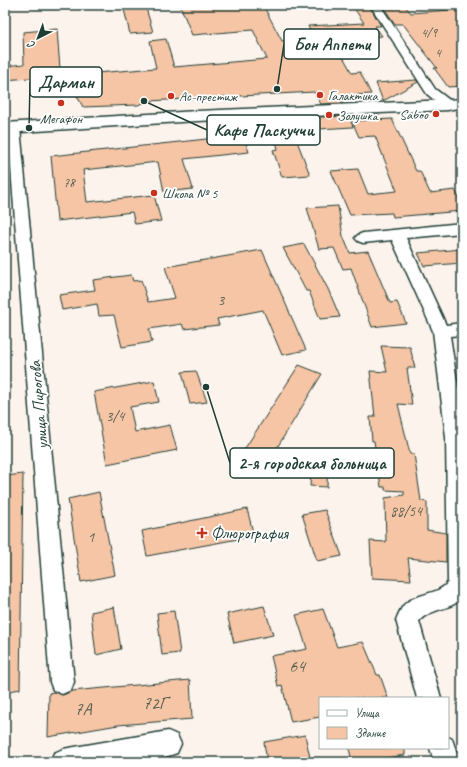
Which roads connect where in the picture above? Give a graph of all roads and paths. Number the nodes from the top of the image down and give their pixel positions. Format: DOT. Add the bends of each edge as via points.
graph roads {
  1 [pos="376,5"];
  2 [pos="462,96"];
  3 [pos="450,103"];
  4 [pos="8,125"];
  5 [pos="462,228"];
  6 [pos="397,235"];
  7 [pos="363,238"];
  8 [pos="462,329"];
  9 [pos="441,331"];
  10 [pos="62,682"];
  11 [pos="429,697"];
  12 [pos="168,744"];
  13 [pos="443,749"];
  14 [pos="63,762"];
  15 [pos="447,762"];
  1 -- 3 [label="street" via="431,91"];
  2 -- 3 [label="main road"];
  3 -- 4 [label="main road"];
  3 -- 4 [label="main road" via="193,109 73,117"];
  4 -- 10 [label="street, улица Пирогова" via="31,326"];
  5 -- 6 [label="street"];
  6 -- 7 [label="street"];
  6 -- 9 [label="street"];
  8 -- 9 [label="street"];
  9 -- 11 [label="street" via="456,437 459,582 456,590 447,596 410,612 407,620"];
  12 -- 14 [label="street"];
  13 -- 15 [label="street"];
}
